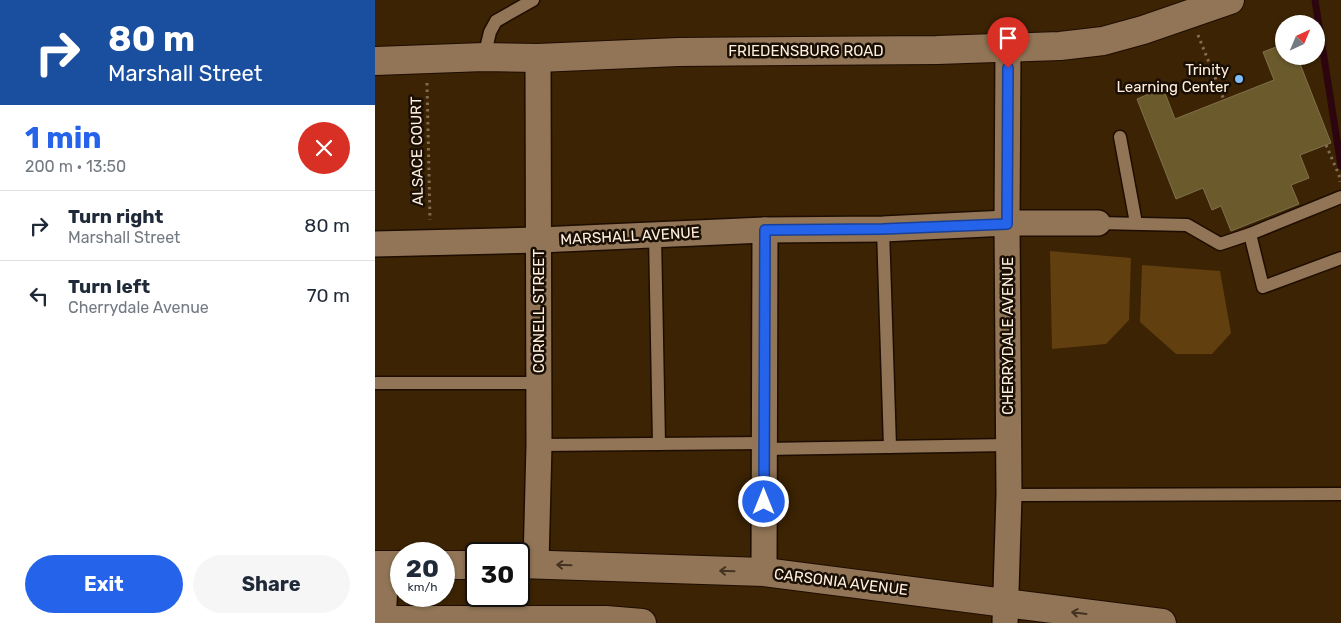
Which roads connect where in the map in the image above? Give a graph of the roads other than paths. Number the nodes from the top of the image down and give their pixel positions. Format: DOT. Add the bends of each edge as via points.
graph roads {
  1 [pos="533,0"];
  2 [pos="1230,0"];
  3 [pos="1008,49"];
  4 [pos="484,57"];
  5 [pos="538,58"];
  6 [pos="375,61"];
  7 [pos="1120,137"];
  8 [pos="1341,196"];
  9 [pos="1098,223"];
  10 [pos="1136,223"];
  11 [pos="1007,224"];
  12 [pos="883,229"];
  13 [pos="765,230"];
  14 [pos="1250,234"];
  15 [pos="655,235"];
  16 [pos="539,240"];
  17 [pos="375,244"];
  18 [pos="1341,258"];
  19 [pos="539,383"];
  20 [pos="375,384"];
  21 [pos="659,444"];
  22 [pos="539,445"];
  23 [pos="1009,445"];
  24 [pos="764,446"];
  25 [pos="890,447"];
  26 [pos="1341,494"];
  27 [pos="1009,495"];
  28 [pos="529,542"];
  29 [pos="530,564"];
  30 [pos="388,565"];
  31 [pos="764,572"];
  32 [pos="1006,613"];
  33 [pos="381,621"];
  34 [pos="642,623"];
  35 [pos="1162,623"];
  1 -- 4 [label="lane" via="496,21"];
  2 -- 3 [label="street, FRIEDENSBURG ROAD" via="1103,41"];
  3 -- 5 [label="street, FRIEDENSBURG ROAD" via="678,52"];
  3 -- 11 [label="street, CHERRYDALE AVENUE"];
  4 -- 5 [label="street, FRIEDENSBURG ROAD"];
  4 -- 6 [label="street, FRIEDENSBURG ROAD"];
  5 -- 16 [label="street, CORNELL STREET"];
  7 -- 10 [label="lane"];
  8 -- 14 [label="lane"];
  9 -- 10 [label="lane"];
  9 -- 11 [label="street, MARSHALL AVENUE"];
  10 -- 14 [label="lane" via="1187,225 1220,244"];
  11 -- 12 [label="street, MARSHALL AVENUE"];
  11 -- 23 [label="street, CHERRYDALE AVENUE"];
  12 -- 13 [label="street, MARSHALL AVENUE"];
  12 -- 25 [label="lane"];
  13 -- 15 [label="street, MARSHALL AVENUE"];
  13 -- 24 [label="street"];
  14 -- 18 [label="lane" via="1263,287"];
  15 -- 16 [label="street, MARSHALL AVENUE"];
  15 -- 21 [label="lane"];
  16 -- 17 [label="street, MARSHALL AVENUE"];
  16 -- 19 [label="street, CORNELL STREET"];
  19 -- 20 [label="lane"];
  19 -- 22 [label="street, CORNELL STREET"];
  21 -- 22 [label="lane"];
  21 -- 24 [label="lane"];
  22 -- 28 [label="street, CORNELL STREET"];
  23 -- 25 [label="lane"];
  23 -- 27 [label="street, CHERRYDALE AVENUE"];
  24 -- 25 [label="lane"];
  24 -- 31 [label="street"];
  26 -- 27 [label="lane"];
  27 -- 32 [label="street, CHERRYDALE AVENUE"];
  31 -- 29 [label="street, CARSONIA AVENUE, one-way"];
  30 -- 33 [label="street"];
  31 -- 32 [label="street, CARSONIA AVENUE"];
  35 -- 32 [label="street, CARSONIA AVENUE, one-way"];
  33 -- 34 [label="street" via="606,620"];
}
